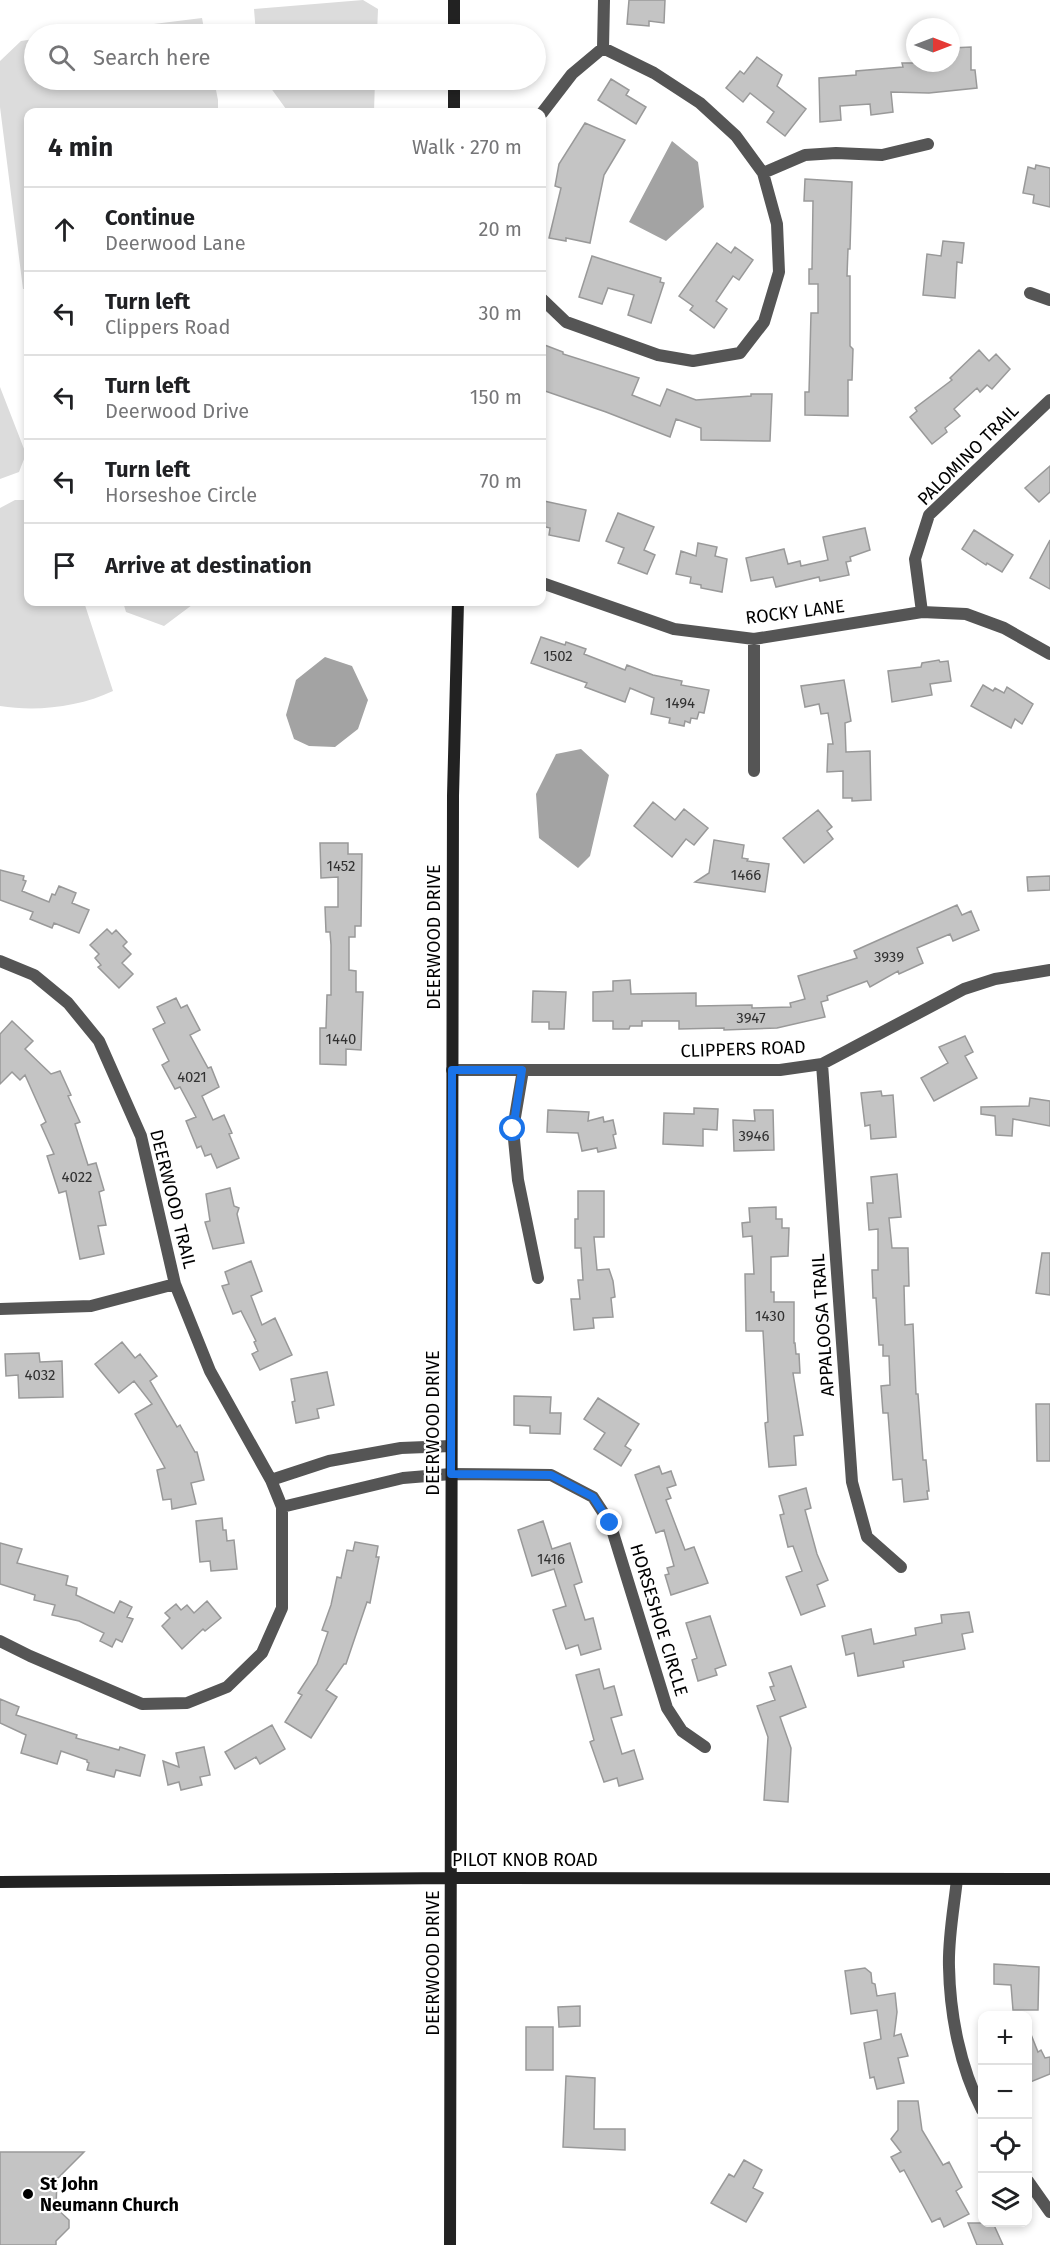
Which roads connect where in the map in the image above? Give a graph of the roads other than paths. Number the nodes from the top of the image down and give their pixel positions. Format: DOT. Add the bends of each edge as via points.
graph roads {
  1 [pos="454,0"];
  2 [pos="604,0"];
  3 [pos="454,24"];
  4 [pos="603,48"];
  5 [pos="454,90"];
  6 [pos="454,108"];
  7 [pos="546,108"];
  8 [pos="928,144"];
  9 [pos="763,173"];
  10 [pos="1030,293"];
  11 [pos="1050,300"];
  12 [pos="546,303"];
  13 [pos="1050,400"];
  14 [pos="546,584"];
  15 [pos="458,606"];
  16 [pos="922,612"];
  17 [pos="754,639"];
  18 [pos="1050,654"];
  19 [pos="754,771"];
  20 [pos="0,962"];
  21 [pos="1050,970"];
  22 [pos="822,1064"];
  23 [pos="452,1070"];
  24 [pos="522,1070"];
  25 [pos="538,1278"];
  26 [pos="175,1284"];
  27 [pos="0,1309"];
  28 [pos="451,1446"];
  29 [pos="451,1474"];
  30 [pos="271,1480"];
  31 [pos="282,1507"];
  32 [pos="901,1567"];
  33 [pos="0,1641"];
  34 [pos="705,1747"];
  35 [pos="451,1878"];
  36 [pos="957,1879"];
  37 [pos="1050,1879"];
  38 [pos="0,1882"];
  39 [pos="978,2102"];
  40 [pos="1032,2187"];
  41 [pos="1050,2212"];
  42 [pos="450,2245"];
  1 -- 3 [label="street"];
  2 -- 4 [label="street"];
  4 -- 7 [label="street" via="572,74"];
  4 -- 9 [label="street" via="654,73 700,103 736,136"];
  5 -- 6 [label="street"];
  8 -- 9 [label="street" via="882,155 805,155"];
  9 -- 12 [label="street" via="777,224 779,272 764,322 740,353 693,360 658,355 566,322"];
  10 -- 11 [label="street"];
  13 -- 16 [label="street, PALOMINO TRAIL" via="929,515 915,559"];
  14 -- 17 [label="street, ROCKY LANE" via="674,629"];
  15 -- 23 [label="street, DEERWOOD DRIVE"];
  16 -- 17 [label="street, ROCKY LANE"];
  16 -- 18 [label="street, ROCKY LANE" via="966,614 1004,628"];
  17 -- 19 [label="street"];
  20 -- 26 [label="street, DEERWOOD TRAIL" via="34,975 68,1003 99,1041 141,1136"];
  21 -- 22 [label="street, CLIPPERS ROAD" via="995,979 964,989"];
  22 -- 24 [label="street, CLIPPERS ROAD" via="780,1070"];
  22 -- 32 [label="street, APPALOOSA TRAIL" via="852,1482 867,1537"];
  23 -- 24 [label="street, CLIPPERS ROAD"];
  23 -- 28 [label="street, DEERWOOD DRIVE"];
  24 -- 25 [label="street" via="513,1129 518,1180"];
  26 -- 27 [label="street" via="91,1306"];
  26 -- 30 [label="street, DEERWOOD TRAIL" via="210,1371"];
  28 -- 29 [label="street, DEERWOOD DRIVE"];
  28 -- 30 [label="street" via="401,1448 329,1461"];
  29 -- 31 [label="street" via="403,1478"];
  29 -- 34 [label="street, HORSESHOE CIRCLE" via="551,1475 593,1497 610,1523 667,1708 682,1731"];
  29 -- 35 [label="street, DEERWOOD DRIVE"];
  30 -- 31 [label="street, DEERWOOD TRAIL"];
  31 -- 33 [label="street, DEERWOOD TRAIL" via="282,1608 262,1653 227,1687 187,1703 142,1704"];
  35 -- 36 [label="street, PILOT KNOB ROAD"];
  35 -- 38 [label="street, PILOT KNOB ROAD"];
  35 -- 42 [label="street, DEERWOOD DRIVE"];
  36 -- 37 [label="street, PILOT KNOB ROAD"];
  36 -- 39 [label="street" via="949,1966 956,2035"];
  40 -- 41 [label="street"];
}
